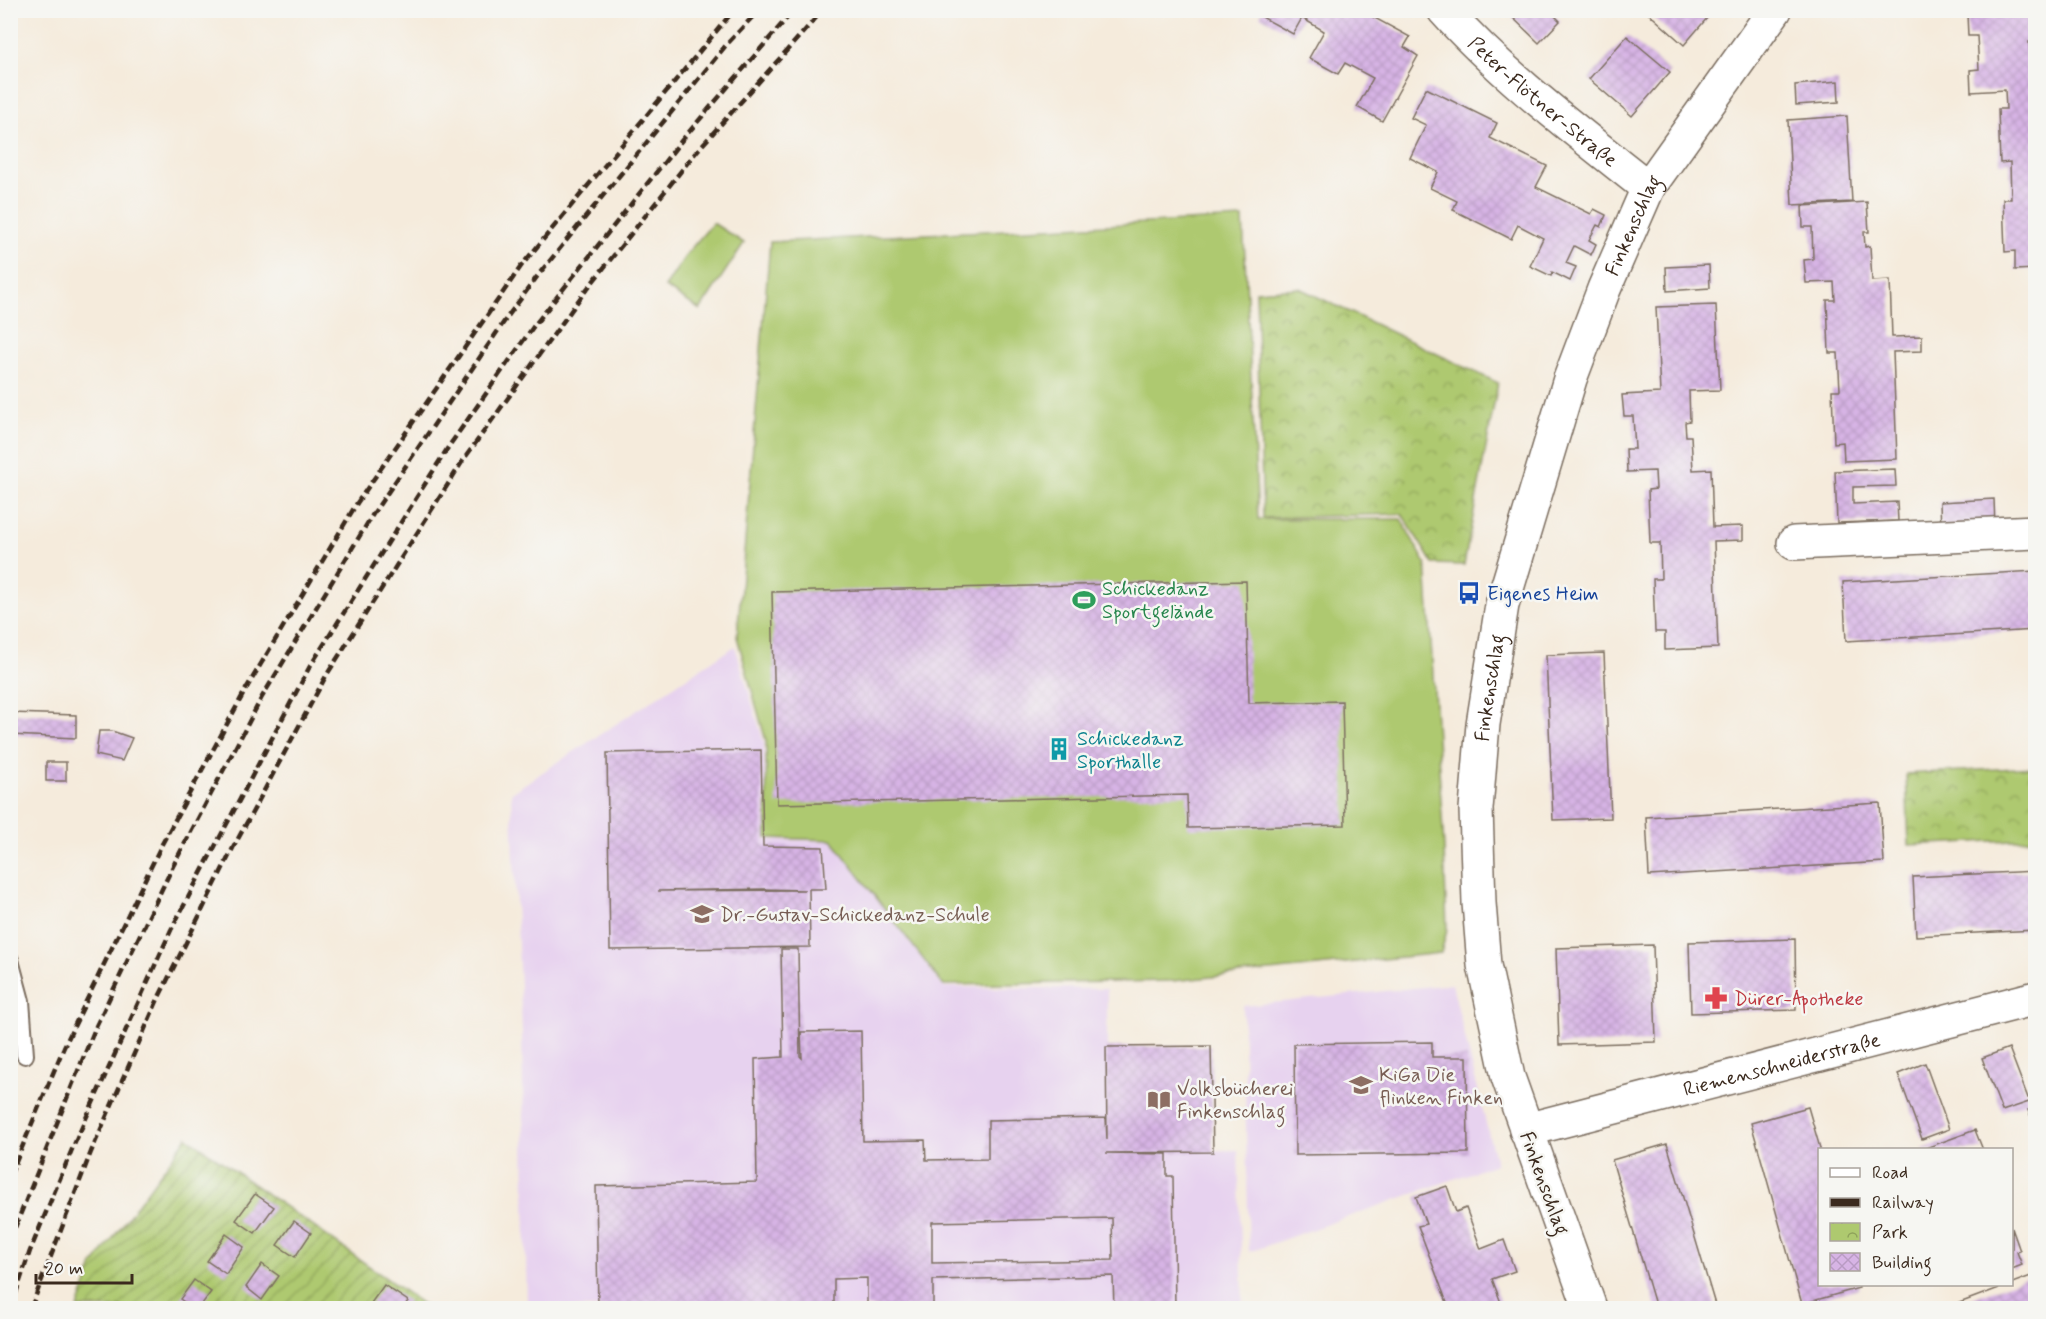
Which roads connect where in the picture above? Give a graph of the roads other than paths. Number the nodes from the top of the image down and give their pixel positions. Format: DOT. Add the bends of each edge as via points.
graph roads {
  1 [pos="1444,10"];
  2 [pos="1775,10"];
  3 [pos="1648,188"];
  4 [pos="2036,532"];
  5 [pos="1794,543"];
  6 [pos="10,960"];
  7 [pos="2036,998"];
  8 [pos="26,1055"];
  9 [pos="1527,1130"];
  10 [pos="1590,1308"];
  1 -- 3 [label="street, Peter-Flötner-Straße" via="1540,102"];
  2 -- 3 [label="street, Finkenschlag"];
  3 -- 9 [label="street, Finkenschlag" via="1570,379 1502,605 1483,724 1476,809 1484,964 1508,1077"];
  4 -- 5 [label="street"];
  6 -- 8 [label="lane" via="21,1001"];
  7 -- 9 [label="street, Riemenschneiderstraße"];
  9 -- 10 [label="street, Finkenschlag"];
}
